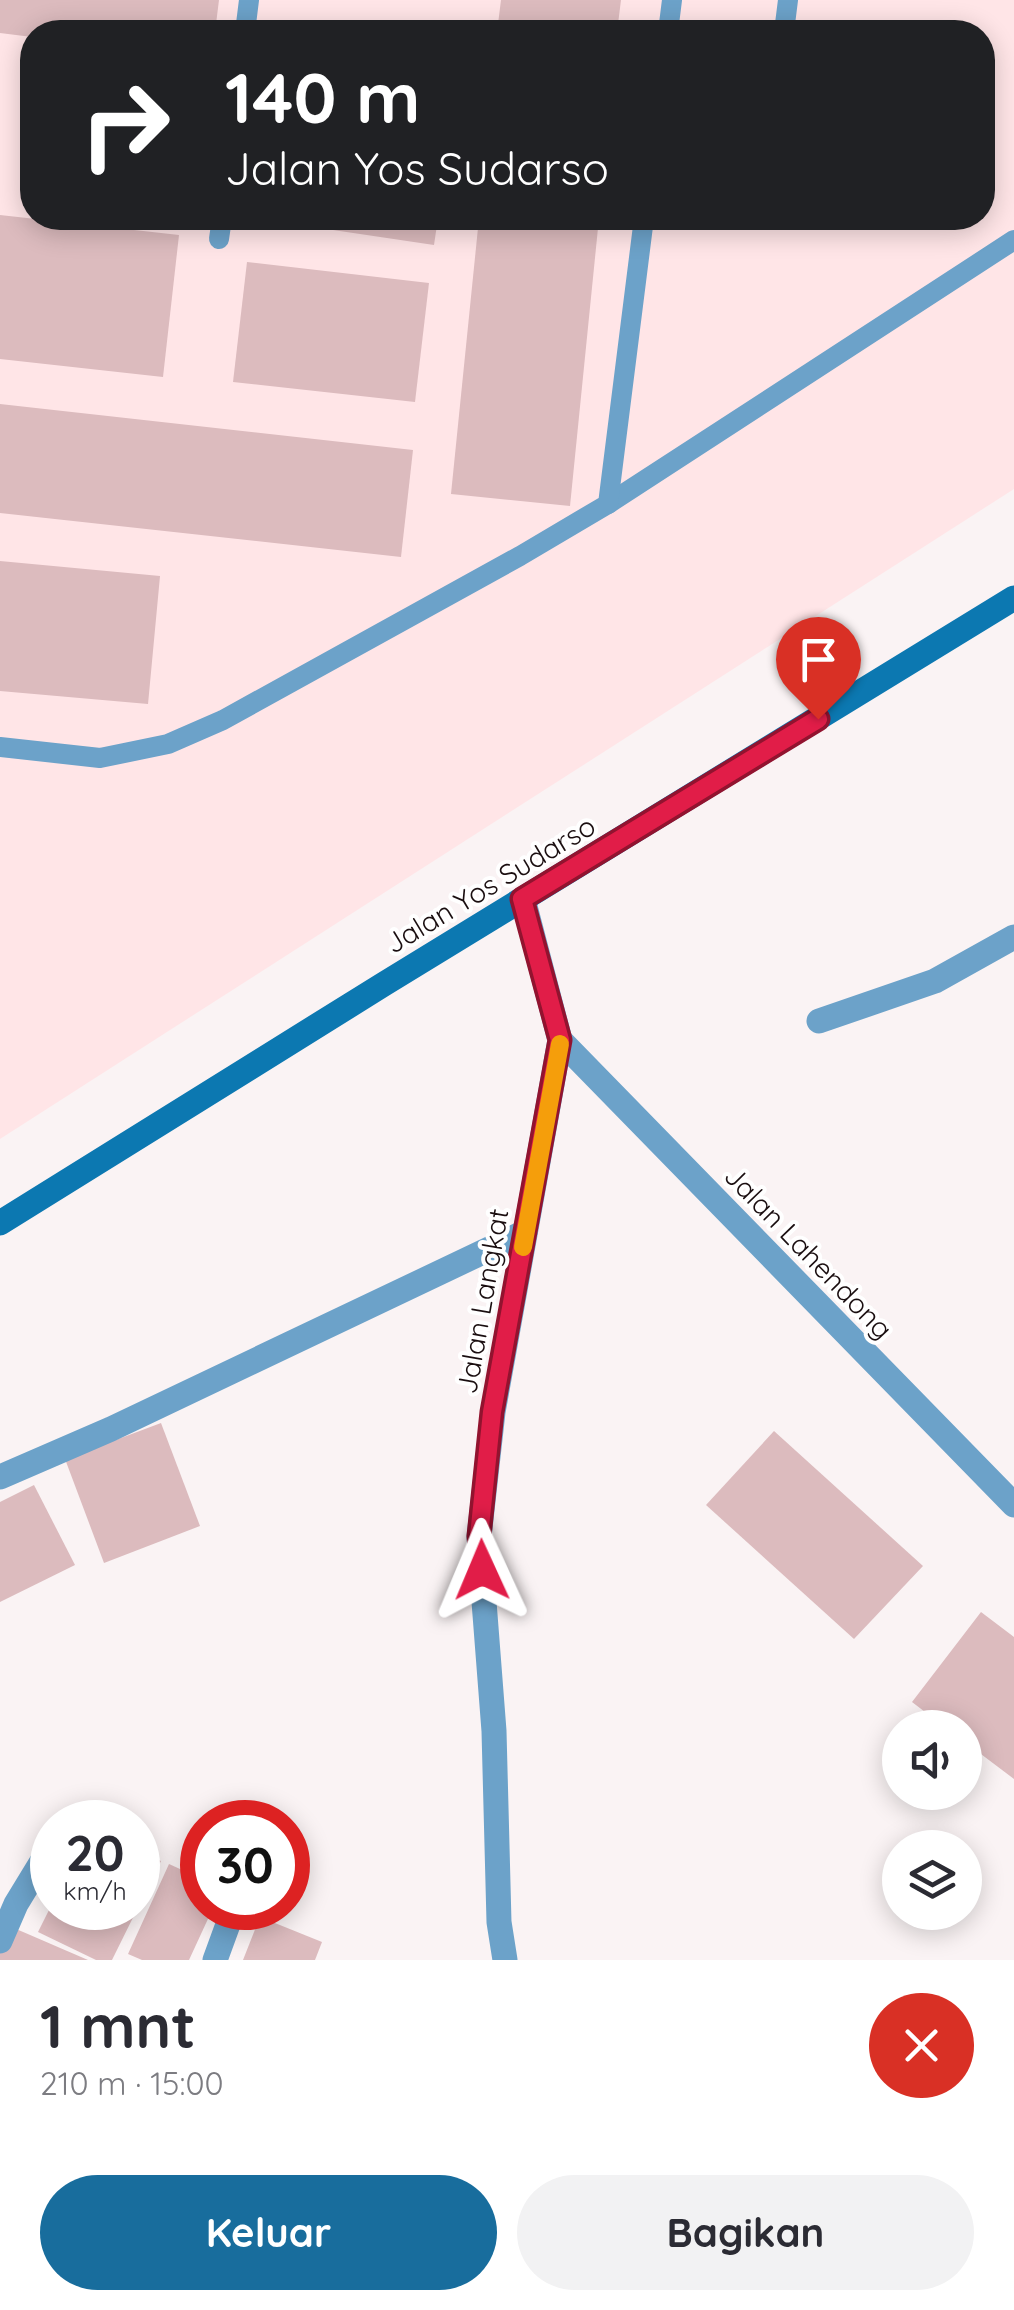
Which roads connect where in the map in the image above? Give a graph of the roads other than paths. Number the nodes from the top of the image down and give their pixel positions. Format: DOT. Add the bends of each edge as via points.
graph roads {
  1 [pos="221,230"];
  2 [pos="642,230"];
  3 [pos="220,240"];
  4 [pos="1014,240"];
  5 [pos="608,504"];
  6 [pos="1014,598"];
  7 [pos="0,747"];
  8 [pos="522,899"];
  9 [pos="1014,937"];
  10 [pos="819,1021"];
  11 [pos="560,1040"];
  12 [pos="0,1223"];
  13 [pos="525,1232"];
  14 [pos="0,1477"];
  15 [pos="1014,1505"];
  16 [pos="30,1881"];
  17 [pos="226,1930"];
  18 [pos="0,1941"];
  19 [pos="215,1960"];
  20 [pos="506,1960"];
  1 -- 3 [label="lane"];
  2 -- 5 [label="lane"];
  4 -- 5 [label="lane"];
  5 -- 7 [label="lane" via="168,744 100,758"];
  6 -- 8 [label="main road, Jalan Yos Sudarso"];
  8 -- 11 [label="street, Jalan Langkat"];
  8 -- 12 [label="main road, Jalan Yos Sudarso"];
  9 -- 10 [label="street" via="935,980"];
  11 -- 13 [label="street, Jalan Langkat"];
  11 -- 15 [label="street, Jalan Lahendong"];
  13 -- 14 [label="street"];
  13 -- 20 [label="street, Jalan Langkat" via="492,1412 479,1536"];
  16 -- 18 [label="street"];
  17 -- 19 [label="street"];
}
